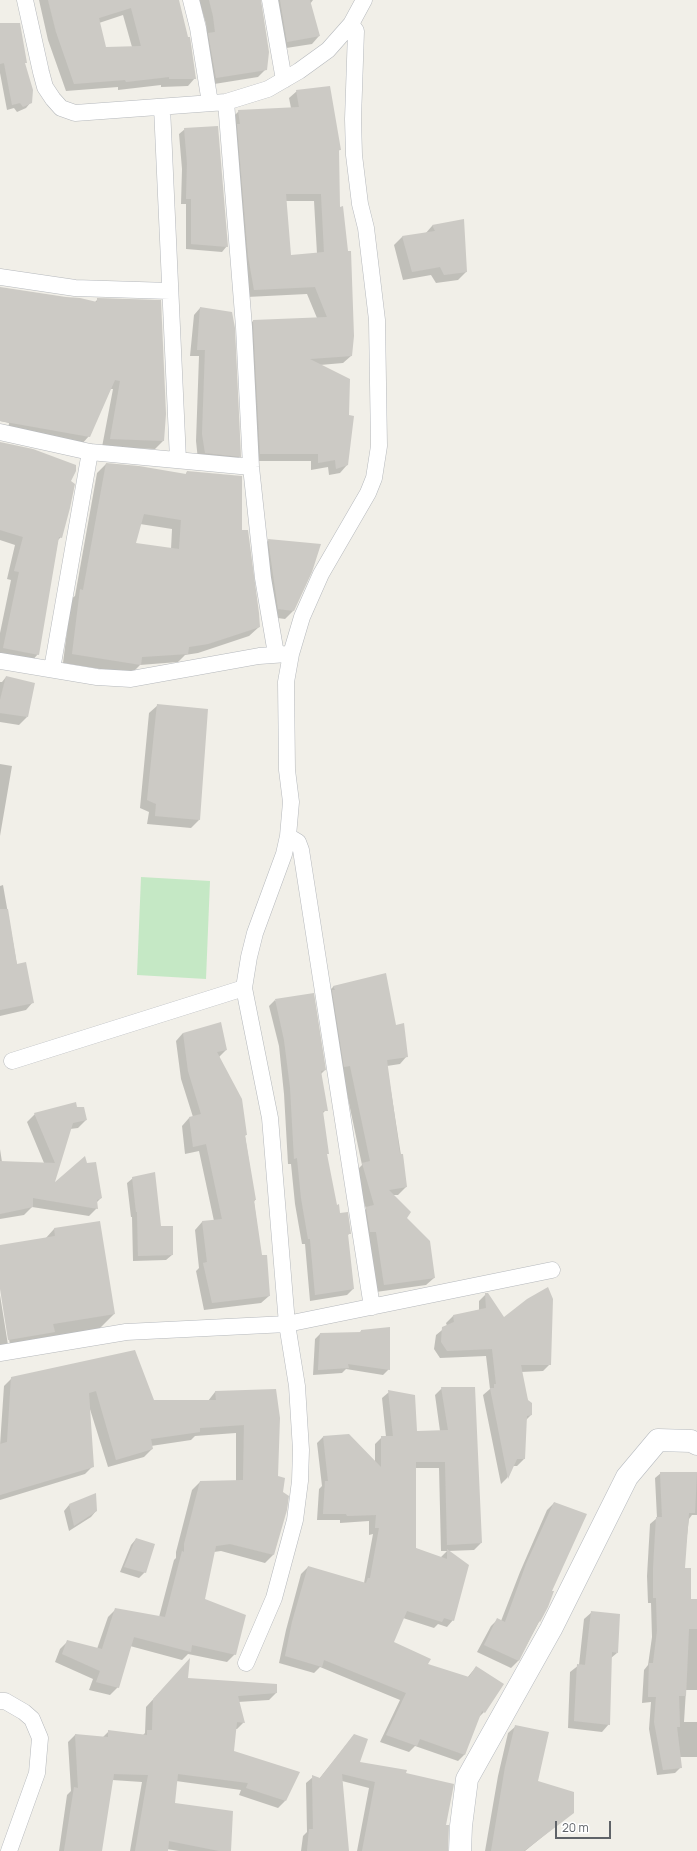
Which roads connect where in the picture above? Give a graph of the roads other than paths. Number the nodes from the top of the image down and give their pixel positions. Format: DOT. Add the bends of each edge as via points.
graph roads {
  1 [pos="25,0"];
  2 [pos="190,0"];
  3 [pos="270,0"];
  4 [pos="364,0"];
  5 [pos="352,24"];
  6 [pos="284,80"];
  7 [pos="226,102"];
  8 [pos="210,103"];
  9 [pos="162,107"];
  10 [pos="0,277"];
  11 [pos="170,291"];
  12 [pos="0,432"];
  13 [pos="90,452"];
  14 [pos="178,460"];
  15 [pos="251,467"];
  16 [pos="284,654"];
  17 [pos="0,661"];
  18 [pos="52,670"];
  19 [pos="288,836"];
  20 [pos="244,988"];
  21 [pos="12,1061"];
  22 [pos="552,1270"];
  23 [pos="372,1307"];
  24 [pos="287,1324"];
  25 [pos="0,1353"];
  26 [pos="697,1444"];
  27 [pos="246,1663"];
  28 [pos="0,1701"];
  29 [pos="9,1851"];
  30 [pos="460,1851"];
  1 -- 9 [label="street" via="42,79 49,94 62,108 76,113"];
  2 -- 8 [label="street" via="198,28"];
  3 -- 6 [label="street"];
  4 -- 5 [label="street"];
  5 -- 6 [label="street" via="328,50"];
  5 -- 16 [label="street" via="356,31 354,155 377,320 378,462 368,493 318,580"];
  6 -- 7 [label="street" via="247,97"];
  7 -- 8 [label="street"];
  7 -- 15 [label="street" via="244,327"];
  8 -- 9 [label="street"];
  9 -- 11 [label="street"];
  10 -- 11 [label="street" via="76,288"];
  11 -- 14 [label="street"];
  12 -- 13 [label="street"];
  13 -- 14 [label="street"];
  13 -- 18 [label="street"];
  14 -- 15 [label="street"];
  15 -- 16 [label="street" via="263,578"];
  16 -- 18 [label="street" via="131,679"];
  16 -- 19 [label="street" via="287,770 291,802"];
  17 -- 18 [label="street"];
  19 -- 20 [label="street" via="284,854 255,933"];
  19 -- 23 [label="street" via="298,842 301,850"];
  20 -- 21 [label="street"];
  20 -- 24 [label="street" via="270,1118"];
  22 -- 23 [label="street"];
  23 -- 24 [label="street"];
  24 -- 25 [label="street" via="126,1332"];
  24 -- 27 [label="street" via="297,1386 300,1481 295,1520 274,1598"];
  26 -- 30 [label="street" via="691,1440 658,1440 627,1477 551,1629 467,1779"];
  28 -- 29 [label="street" via="5,1701 32,1719 40,1738 37,1773"];
}
